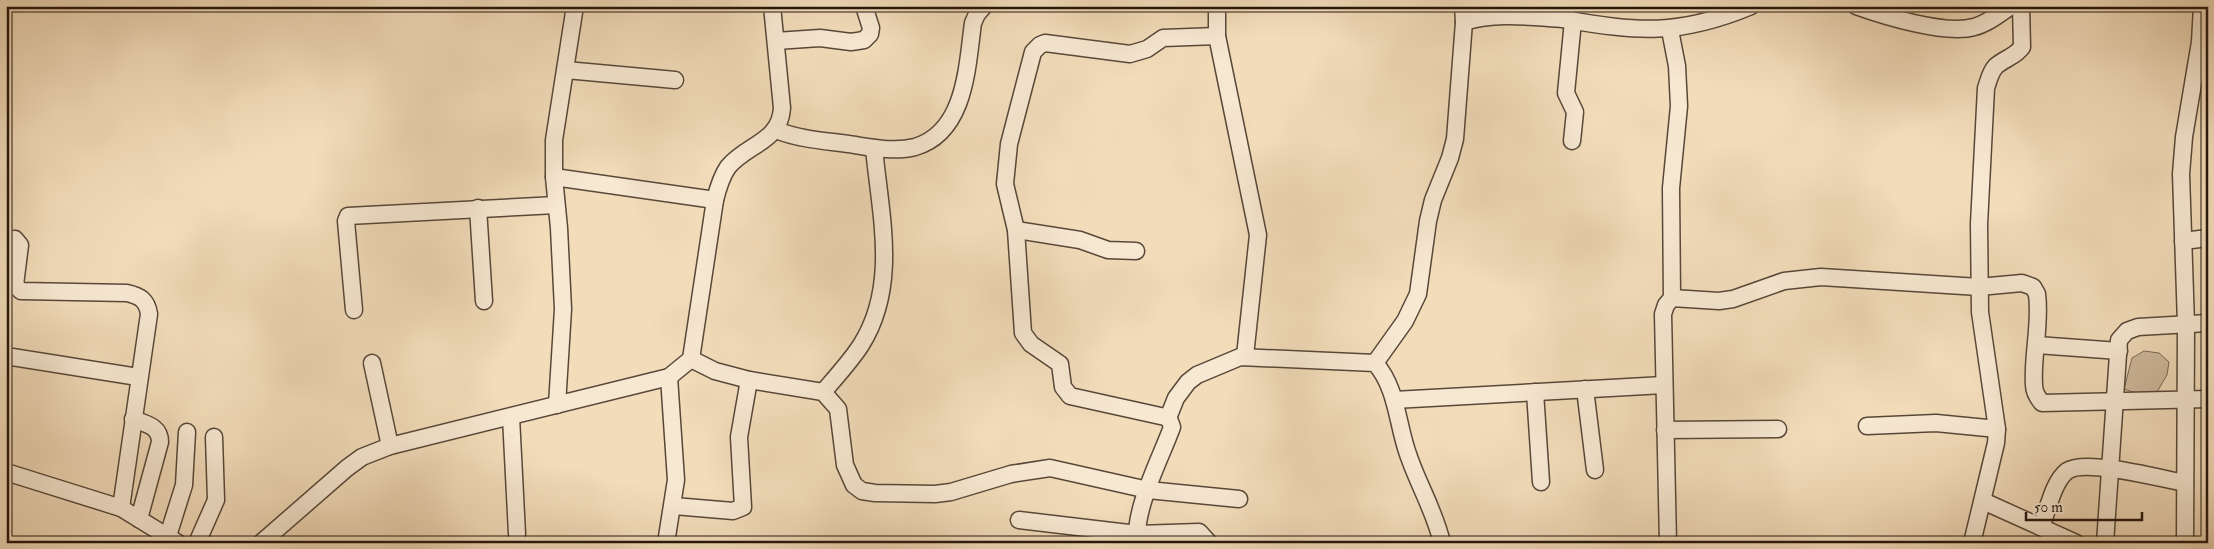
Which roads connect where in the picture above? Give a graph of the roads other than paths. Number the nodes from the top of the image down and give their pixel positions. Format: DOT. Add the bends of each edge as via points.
graph roads {
  1 [pos="575,6"];
  2 [pos="772,6"];
  3 [pos="864,6"];
  4 [pos="984,6"];
  5 [pos="1217,6"];
  6 [pos="1751,6"];
  7 [pos="1856,6"];
  8 [pos="2011,6"];
  9 [pos="2021,6"];
  10 [pos="2202,6"];
  11 [pos="1464,14"];
  12 [pos="1568,15"];
  13 [pos="1670,30"];
  14 [pos="1217,36"];
  15 [pos="776,41"];
  16 [pos="566,70"];
  17 [pos="675,80"];
  18 [pos="776,130"];
  19 [pos="1572,141"];
  20 [pos="874,148"];
  21 [pos="554,177"];
  22 [pos="715,200"];
  23 [pos="556,204"];
  24 [pos="478,208"];
  25 [pos="1016,230"];
  26 [pos="2208,238"];
  27 [pos="6,240"];
  28 [pos="2184,241"];
  29 [pos="1136,251"];
  30 [pos="1979,287"];
  31 [pos="1672,298"];
  32 [pos="484,301"];
  33 [pos="354,310"];
  34 [pos="2208,323"];
  35 [pos="2186,324"];
  36 [pos="2037,345"];
  37 [pos="2118,351"];
  38 [pos="6,356"];
  39 [pos="1245,356"];
  40 [pos="691,359"];
  41 [pos="372,363"];
  42 [pos="1375,363"];
  43 [pos="138,377"];
  44 [pos="669,377"];
  45 [pos="749,380"];
  46 [pos="1664,385"];
  47 [pos="1585,389"];
  48 [pos="822,392"];
  49 [pos="1535,392"];
  50 [pos="2208,399"];
  51 [pos="1394,400"];
  52 [pos="2185,400"];
  53 [pos="2116,401"];
  54 [pos="557,405"];
  55 [pos="511,416"];
  56 [pos="1168,416"];
  57 [pos="133,419"];
  58 [pos="1867,426"];
  59 [pos="1778,429"];
  60 [pos="1997,429"];
  61 [pos="1665,430"];
  62 [pos="187,432"];
  63 [pos="214,437"];
  64 [pos="390,446"];
  65 [pos="2110,468"];
  66 [pos="1595,470"];
  67 [pos="6,472"];
  68 [pos="1541,482"];
  69 [pos="2185,483"];
  70 [pos="1148,490"];
  71 [pos="1239,499"];
  72 [pos="1983,501"];
  73 [pos="674,506"];
  74 [pos="121,508"];
  75 [pos="140,519"];
  76 [pos="1020,520"];
  77 [pos="2041,527"];
  78 [pos="517,534"];
  79 [pos="280,536"];
  80 [pos="1137,538"];
  81 [pos="173,540"];
  82 [pos="197,543"];
  83 [pos="261,543"];
  84 [pos="666,543"];
  85 [pos="1209,543"];
  86 [pos="1442,543"];
  87 [pos="1668,543"];
  88 [pos="1972,543"];
  89 [pos="2076,543"];
  90 [pos="2104,543"];
  91 [pos="2185,543"];
  1 -- 16 [label="street"];
  2 -- 15 [label="street"];
  3 -- 15 [label="street" via="871,28 864,40"];
  4 -- 20 [label="street" via="973,23 961,97 945,127 916,147"];
  5 -- 14 [label="street"];
  6 -- 13 [label="street" via="1708,23"];
  7 -- 8 [label="street" via="1885,16 1961,30 1983,24"];
  9 -- 30 [label="street" via="2022,47 1997,65 1986,88"];
  10 -- 28 [label="street" via="2200,42 2182,157"];
  11 -- 12 [label="street" via="1478,18"];
  11 -- 42 [label="street" via="1454,139 1428,221 1418,294 1405,321"];
  12 -- 13 [label="street" via="1618,28"];
  12 -- 19 [label="street" via="1566,93 1575,112"];
  13 -- 31 [label="street" via="1680,106 1671,188"];
  14 -- 25 [label="street" via="1163,38 1130,54 1045,44 1035,48 1009,144 1006,170 1006,191"];
  14 -- 39 [label="street" via="1258,235"];
  15 -- 18 [label="street" via="782,108 781,122"];
  16 -- 17 [label="street"];
  16 -- 21 [label="street" via="555,130"];
  18 -- 20 [label="street" via="799,137"];
  18 -- 22 [label="street" via="729,166 720,181"];
  20 -- 48 [label="street" via="886,268 881,299 861,345"];
  21 -- 22 [label="street"];
  21 -- 23 [label="street"];
  22 -- 40 [label="street"];
  23 -- 24 [label="street"];
  23 -- 54 [label="street" via="563,309"];
  24 -- 32 [label="street"];
  24 -- 33 [label="street" via="348,216"];
  25 -- 29 [label="street" via="1080,240 1108,250"];
  25 -- 56 [label="street" via="1023,333 1031,344 1060,364 1066,392 1080,399"];
  26 -- 28 [label="street"];
  27 -- 43 [label="street" via="16,239 20,245 15,285 20,291 127,294 143,299 148,314"];
  28 -- 35 [label="street"];
  30 -- 31 [label="street" via="1821,277 1784,282 1726,300"];
  30 -- 36 [label="street" via="2022,283 2033,287 2039,304"];
  30 -- 60 [label="street" via="1982,333"];
  31 -- 46 [label="street" via="1663,314"];
  34 -- 35 [label="street"];
  35 -- 37 [label="street" via="2138,327 2127,331 2119,340"];
  35 -- 52 [label="street"];
  36 -- 37 [label="street"];
  36 -- 53 [label="street" via="2034,386 2042,403"];
  37 -- 53 [label="street"];
  38 -- 43 [label="street"];
  39 -- 42 [label="street"];
  39 -- 56 [label="street" via="1197,375 1181,390"];
  40 -- 44 [label="street"];
  40 -- 45 [label="street" via="715,371"];
  41 -- 64 [label="street"];
  42 -- 51 [label="street" via="1383,372"];
  43 -- 57 [label="street"];
  44 -- 54 [label="street"];
  44 -- 73 [label="street" via="676,456"];
  45 -- 48 [label="street"];
  45 -- 73 [label="street" via="739,437 743,507 732,511"];
  46 -- 47 [label="street"];
  46 -- 61 [label="street"];
  47 -- 49 [label="street"];
  47 -- 66 [label="street"];
  48 -- 70 [label="street" via="838,409 846,465 854,485 862,491 936,494 1011,474 1050,468"];
  49 -- 51 [label="street"];
  49 -- 68 [label="street"];
  50 -- 52 [label="street"];
  51 -- 86 [label="street" via="1408,456"];
  52 -- 53 [label="street"];
  52 -- 69 [label="street"];
  53 -- 65 [label="street"];
  54 -- 55 [label="street"];
  55 -- 64 [label="street"];
  55 -- 78 [label="street"];
  56 -- 70 [label="street" via="1172,428"];
  57 -- 74 [label="street"];
  57 -- 75 [label="street" via="156,428 160,434"];
  58 -- 60 [label="street" via="1936,423"];
  59 -- 61 [label="street"];
  60 -- 72 [label="street"];
  61 -- 87 [label="street"];
  62 -- 81 [label="street" via="184,485"];
  63 -- 82 [label="street" via="216,500"];
  64 -- 79 [label="street" via="362,457 347,468"];
  65 -- 69 [label="street"];
  65 -- 77 [label="street" via="2080,466 2068,471 2059,482"];
  65 -- 90 [label="street"];
  67 -- 74 [label="street"];
  69 -- 91 [label="street"];
  70 -- 71 [label="street"];
  70 -- 80 [label="street"];
  72 -- 77 [label="street"];
  72 -- 88 [label="street"];
  73 -- 84 [label="street"];
  74 -- 75 [label="street"];
  75 -- 81 [label="street"];
  76 -- 80 [label="street"];
  77 -- 89 [label="street"];
  79 -- 83 [label="street"];
  80 -- 85 [label="street" via="1199,532"];
}
